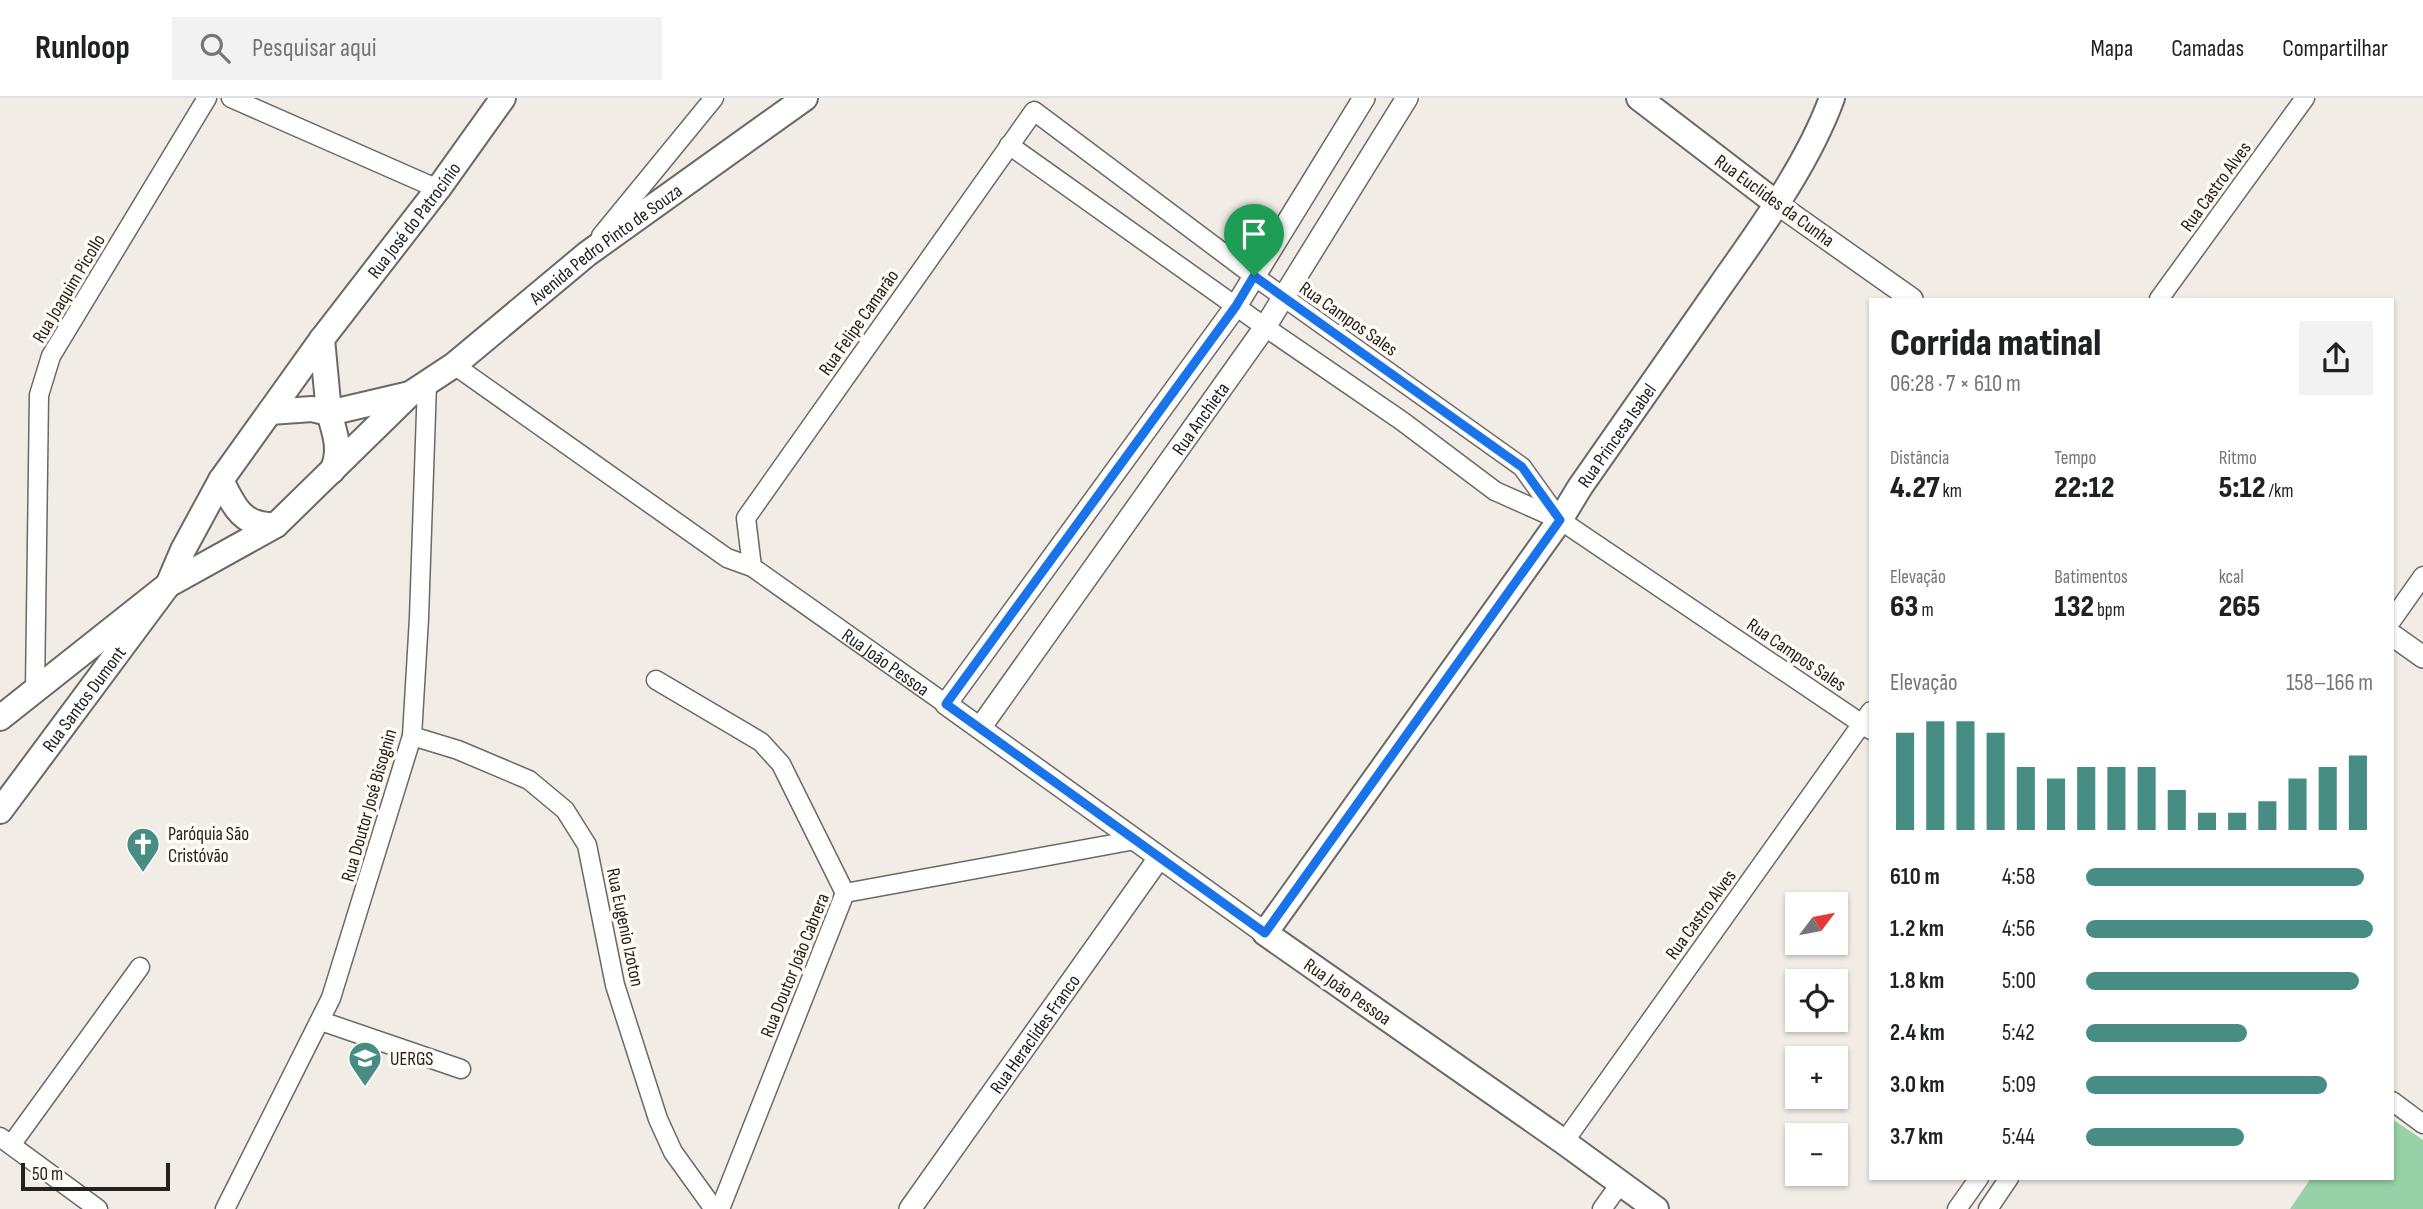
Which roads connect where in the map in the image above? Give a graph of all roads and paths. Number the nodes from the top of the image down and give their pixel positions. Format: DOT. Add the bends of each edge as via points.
graph roads {
  1 [pos="207,98"];
  2 [pos="230,98"];
  3 [pos="503,98"];
  4 [pos="714,98"];
  5 [pos="805,98"];
  6 [pos="1364,98"];
  7 [pos="1407,98"];
  8 [pos="1639,98"];
  9 [pos="1832,98"];
  10 [pos="2305,98"];
  11 [pos="1034,111"];
  12 [pos="1009,145"];
  13 [pos="438,189"];
  14 [pos="1776,202"];
  15 [pos="587,254"];
  16 [pos="1254,276"];
  17 [pos="1283,298"];
  18 [pos="1911,298"];
  19 [pos="2160,298"];
  20 [pos="1236,306"];
  21 [pos="1265,327"];
  22 [pos="322,339"];
  23 [pos="454,365"];
  24 [pos="419,388"];
  25 [pos="1420,394"];
  26 [pos="270,412"];
  27 [pos="328,413"];
  28 [pos="1402,421"];
  29 [pos="332,471"];
  30 [pos="221,480"];
  31 [pos="1093,501"];
  32 [pos="1560,520"];
  33 [pos="1126,523"];
  34 [pos="276,525"];
  35 [pos="752,566"];
  36 [pos="2423,576"];
  37 [pos="168,585"];
  38 [pos="2394,617"];
  39 [pos="2394,636"];
  40 [pos="2423,657"];
  41 [pos="656,680"];
  42 [pos="35,690"];
  43 [pos="946,704"];
  44 [pos="0,718"];
  45 [pos="1868,722"];
  46 [pos="979,728"];
  47 [pos="412,736"];
  48 [pos="0,811"];
  49 [pos="1135,840"];
  50 [pos="1159,858"];
  51 [pos="845,893"];
  52 [pos="1265,933"];
  53 [pos="140,967"];
  54 [pos="321,1021"];
  55 [pos="461,1069"];
  56 [pos="2394,1102"];
  57 [pos="2423,1124"];
  58 [pos="6,1141"];
  59 [pos="1564,1142"];
  60 [pos="1978,1180"];
  61 [pos="2008,1180"];
  62 [pos="1620,1184"];
  63 [pos="1645,1206"];
  64 [pos="98,1209"];
  65 [pos="225,1209"];
  66 [pos="714,1209"];
  67 [pos="720,1209"];
  68 [pos="910,1209"];
  69 [pos="1602,1209"];
  70 [pos="1957,1209"];
  71 [pos="1988,1209"];
  1 -- 42 [label="street, Rua Joaquim Picollo" via="51,356 39,395"];
  2 -- 13 [label="street"];
  3 -- 13 [label="main road, Rua José do Patrocínio"];
  4 -- 15 [label="street"];
  5 -- 15 [label="main road, Avenida Pedro Pinto de Souza"];
  6 -- 16 [label="street, Rua Anchieta"];
  7 -- 17 [label="street, Rua Anchieta"];
  8 -- 14 [label="main road, Rua Euclides da Cunha"];
  9 -- 14 [label="main road, Rua Princesa Isabel" via="1804,160"];
  10 -- 19 [label="street, Rua Castro Alves"];
  11 -- 12 [label="street, Rua Felipe Camarão"];
  11 -- 16 [label="street, Rua Campos Sales"];
  12 -- 20 [label="street, Rua Campos Sales"];
  12 -- 35 [label="street, Rua Felipe Camarão" via="746,518"];
  13 -- 22 [label="main road, Rua José do Patrocínio"];
  14 -- 18 [label="street, Rua Euclides da Cunha"];
  14 -- 32 [label="main road, Rua Princesa Isabel"];
  15 -- 23 [label="main road, Avenida Pedro Pinto de Souza"];
  16 -- 17 [label="street, Rua Campos Sales"];
  16 -- 20 [label="street, Rua Anchieta"];
  17 -- 21 [label="street, Rua Anchieta"];
  17 -- 25 [label="street, Rua Campos Sales"];
  20 -- 21 [label="street, Rua Campos Sales"];
  20 -- 31 [label="street, Rua Anchieta"];
  21 -- 28 [label="street, Rua Campos Sales"];
  21 -- 33 [label="street, Rua Anchieta"];
  22 -- 26 [label="main road, Rua José do Patrocínio"];
  22 -- 27 [label="main road"];
  23 -- 24 [label="main road, Avenida Pedro Pinto de Souza"];
  23 -- 35 [label="street, Rua João Pessoa" via="727,558"];
  24 -- 27 [label="main road, Avenida Pedro Pinto de Souza"];
  24 -- 29 [label="main road, Avenida Pedro Pinto de Souza"];
  24 -- 47 [label="street, Rua Doutor José Bisognin" via="419,618"];
  25 -- 28 [label="street"];
  25 -- 32 [label="street, Rua Campos Sales" via="1522,467"];
  26 -- 27 [label="main road" via="312,409"];
  26 -- 30 [label="main road, Rua Santos Dumont"];
  27 -- 29 [label="main road" via="337,440"];
  28 -- 32 [label="street, Rua Campos Sales" via="1495,491"];
  29 -- 34 [label="main road, Rua Santos Dumont"];
  30 -- 34 [label="main road" via="246,519 262,526"];
  30 -- 37 [label="main road, Rua Santos Dumont"];
  31 -- 33 [label="street"];
  31 -- 43 [label="street, Rua Anchieta"];
  32 -- 45 [label="street, Rua Campos Sales"];
  32 -- 52 [label="main road, Rua Princesa Isabel"];
  33 -- 46 [label="street, Rua Anchieta"];
  34 -- 37 [label="main road, Rua Santos Dumont"];
  35 -- 43 [label="street, Rua João Pessoa"];
  36 -- 38 [label="street"];
  37 -- 42 [label="main road"];
  37 -- 48 [label="main road, Rua Santos Dumont"];
  39 -- 40 [label="street"];
  41 -- 51 [label="street" via="761,742 781,764"];
  42 -- 44 [label="main road"];
  43 -- 46 [label="street, Rua João Pessoa"];
  45 -- 59 [label="street, Rua Castro Alves"];
  46 -- 49 [label="street, Rua João Pessoa"];
  47 -- 54 [label="street, Rua Doutor José Bisognin"];
  47 -- 66 [label="street, Rua Eugenio Izoton" via="529,780 565,810 587,845 615,985 658,1119 673,1152"];
  49 -- 50 [label="street, Rua João Pessoa"];
  49 -- 51 [label="street, Rua Doutor João Cabrera"];
  50 -- 52 [label="street, Rua João Pessoa"];
  50 -- 68 [label="street, Rua Heraclides Franco"];
  51 -- 67 [label="street, Rua Doutor João Cabrera"];
  52 -- 59 [label="main road, Rua João Pessoa"];
  53 -- 58 [label="street"];
  54 -- 55 [label="street"];
  54 -- 65 [label="street, Rua Doutor José Bisognin"];
  56 -- 57 [label="street"];
  58 -- 64 [label="street"];
  59 -- 62 [label="main road, Rua João Pessoa"];
  60 -- 70 [label="street"];
  61 -- 71 [label="street"];
  62 -- 63 [label="main road, Rua João Pessoa"];
  62 -- 69 [label="street"];
}
